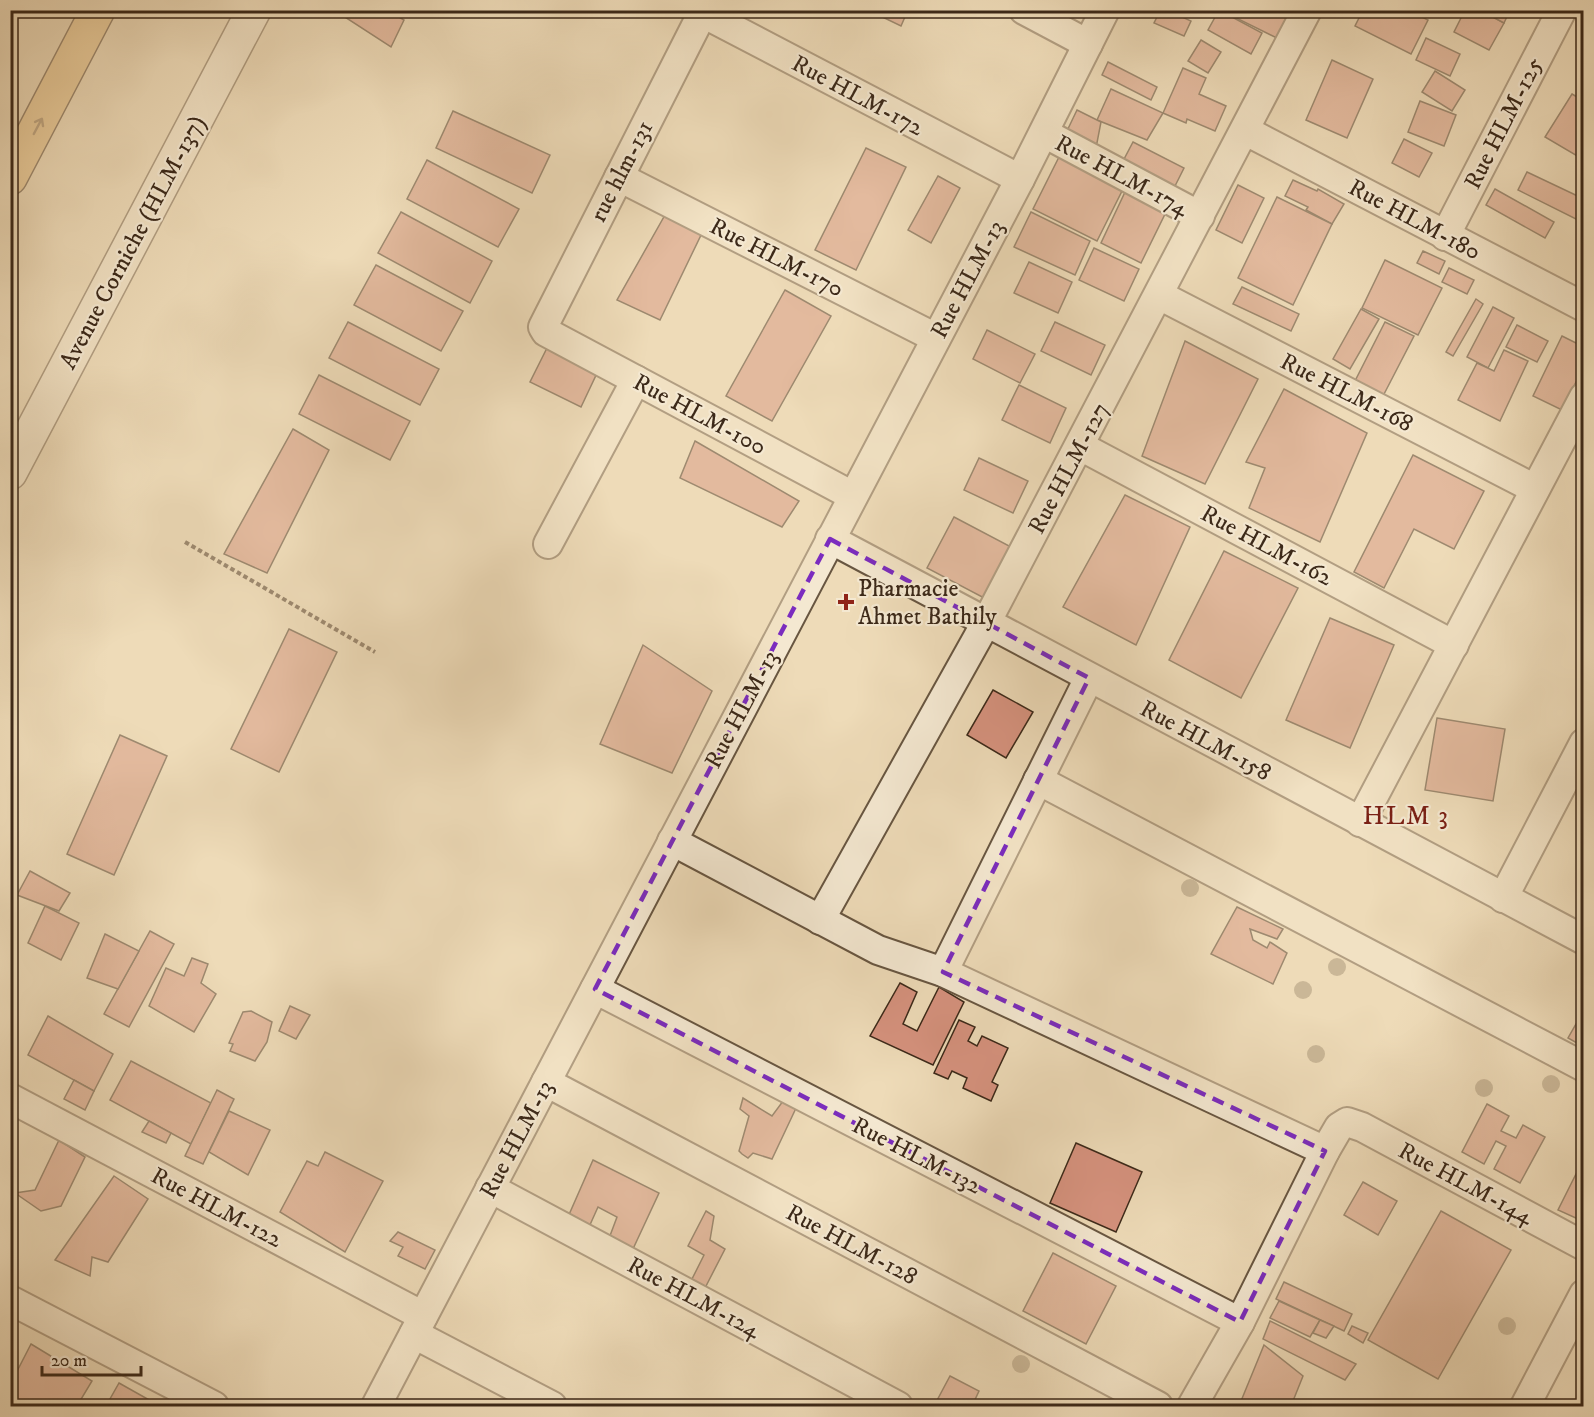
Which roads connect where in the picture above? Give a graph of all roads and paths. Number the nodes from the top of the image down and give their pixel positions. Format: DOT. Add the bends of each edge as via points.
graph roads {
  1 [pos="98,10"];
  2 [pos="254,10"];
  3 [pos="1024,10"];
  4 [pos="1105,10"];
  5 [pos="1307,10"];
  6 [pos="1562,10"];
  7 [pos="701,11"];
  8 [pos="1088,44"];
  9 [pos="1246,131"];
  10 [pos="1044,133"];
  11 [pos="618,177"];
  12 [pos="10,178"];
  13 [pos="1020,179"];
  14 [pos="1200,216"];
  15 [pos="1445,236"];
  16 [pos="1159,295"];
  17 [pos="1584,307"];
  18 [pos="546,332"];
  19 [pos="936,338"];
  20 [pos="636,380"];
  21 [pos="1584,397"];
  22 [pos="1080,446"];
  23 [pos="10,473"];
  24 [pos="1535,489"];
  25 [pos="853,496"];
  26 [pos="830,539"];
  27 [pos="185,542"];
  28 [pos="548,544"];
  29 [pos="987,621"];
  30 [pos="1454,645"];
  31 [pos="375,652"];
  32 [pos="1089,678"];
  33 [pos="1584,743"];
  34 [pos="1038,780"];
  35 [pos="1360,822"];
  36 [pos="672,842"];
  37 [pos="1503,898"];
  38 [pos="820,920"];
  39 [pos="1584,940"];
  40 [pos="943,972"];
  41 [pos="595,989"];
  42 [pos="1584,1067"];
  43 [pos="546,1082"];
  44 [pos="10,1098"];
  45 [pos="1325,1151"];
  46 [pos="490,1188"];
  47 [pos="1584,1246"];
  48 [pos="1584,1294"];
  49 [pos="10,1300"];
  50 [pos="1240,1322"];
  51 [pos="418,1325"];
  52 [pos="214,1407"];
  53 [pos="376,1407"];
  54 [pos="552,1407"];
  55 [pos="898,1407"];
  56 [pos="1158,1407"];
  57 [pos="1192,1407"];
  58 [pos="1525,1407"];
  12 -- 1 [label="highway, one-way"];
  2 -- 23 [label="street, Avenue Corniche (HLM-137)"];
  3 -- 8 [label="street"];
  4 -- 8 [label="street, Rue HLM-13"];
  5 -- 9 [label="street, Rue HLM-127"];
  6 -- 15 [label="street, Rue HLM-125"];
  7 -- 11 [label="street, rue hlm-131"];
  7 -- 13 [label="street, Rue HLM-172"];
  8 -- 10 [label="street, Rue HLM-13"];
  9 -- 14 [label="street, Rue HLM-127"];
  9 -- 15 [label="street, Rue HLM-180"];
  10 -- 13 [label="street, Rue HLM-13"];
  10 -- 14 [label="street, Rue HLM-174"];
  11 -- 18 [label="street, rue hlm-131" via="545,321"];
  11 -- 19 [label="street, Rue HLM-170"];
  13 -- 19 [label="street, Rue HLM-13"];
  14 -- 16 [label="street, Rue HLM-127"];
  15 -- 17 [label="street, Rue HLM-180"];
  16 -- 22 [label="street, Rue HLM-127"];
  16 -- 24 [label="street, Rue HLM-168"];
  18 -- 20 [label="street, Rue HLM-100"];
  19 -- 25 [label="street, Rue HLM-13"];
  20 -- 25 [label="street, Rue HLM-100"];
  20 -- 28 [label="street"];
  21 -- 24 [label="street"];
  22 -- 29 [label="street, Rue HLM-127"];
  22 -- 30 [label="street, Rue HLM-162"];
  24 -- 30 [label="street"];
  25 -- 26 [label="street, Rue HLM-13"];
  26 -- 29 [label="street, Rue HLM-158"];
  26 -- 36 [label="street, Rue HLM-13"];
  27 -- 31 [label="path"];
  29 -- 32 [label="street, Rue HLM-158"];
  29 -- 38 [label="street, Rue HLM-127"];
  30 -- 35 [label="street"];
  32 -- 34 [label="street"];
  32 -- 35 [label="street, Rue HLM-158"];
  33 -- 37 [label="street"];
  34 -- 40 [label="street"];
  34 -- 42 [label="street"];
  35 -- 37 [label="street, Rue HLM-158"];
  36 -- 38 [label="street"];
  36 -- 41 [label="street, Rue HLM-13"];
  37 -- 39 [label="street, Rue HLM-158"];
  38 -- 40 [label="street" via="878,950"];
  40 -- 45 [label="street"];
  41 -- 43 [label="street, Rue HLM-13"];
  41 -- 50 [label="street, Rue HLM-132"];
  43 -- 46 [label="street, Rue HLM-13"];
  43 -- 56 [label="street, Rue HLM-128"];
  44 -- 51 [label="street, Rue HLM-122"];
  45 -- 47 [label="street, Rue HLM-144" via="1339,1127 1347,1122 1362,1127"];
  45 -- 50 [label="street"];
  46 -- 51 [label="street, Rue HLM-13"];
  46 -- 55 [label="street, Rue HLM-124"];
  48 -- 58 [label="street"];
  49 -- 52 [label="street"];
  50 -- 57 [label="street"];
  51 -- 53 [label="street, Rue HLM-13"];
  51 -- 54 [label="street, Rue HLM-122"];
}
